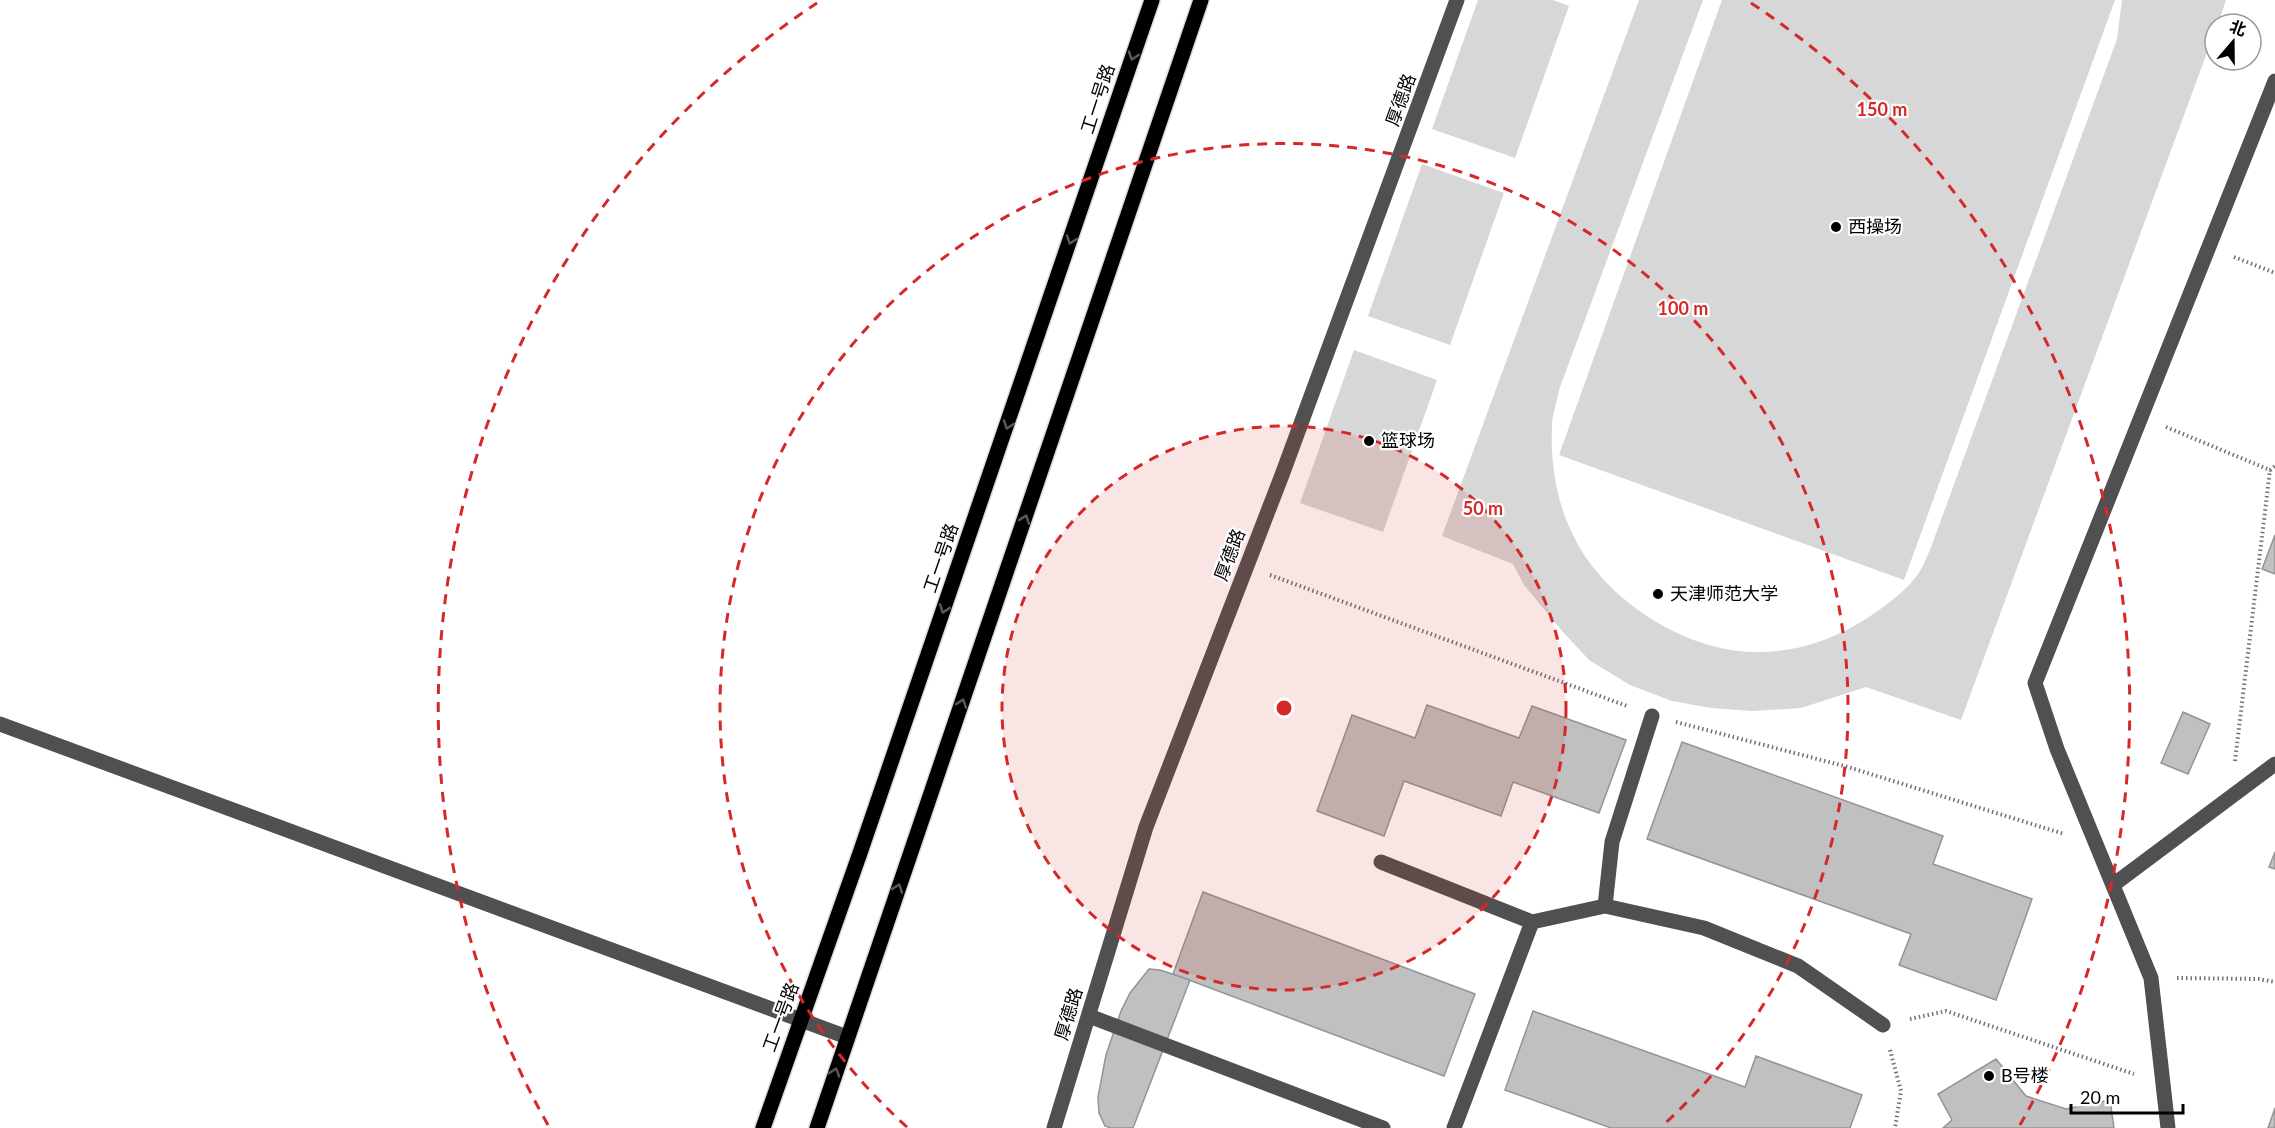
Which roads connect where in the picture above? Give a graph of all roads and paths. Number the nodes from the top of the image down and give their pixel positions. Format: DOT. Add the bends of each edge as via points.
graph roads {
  1 [pos="1152,0"];
  2 [pos="1201,0"];
  3 [pos="1457,0"];
  4 [pos="2275,81"];
  5 [pos="2209,247"];
  6 [pos="2275,273"];
  7 [pos="2141,416"];
  8 [pos="2275,466"];
  9 [pos="2270,470"];
  10 [pos="1652,716"];
  11 [pos="0,724"];
  12 [pos="2275,765"];
  13 [pos="2231,797"];
  14 [pos="1381,862"];
  15 [pos="2113,885"];
  16 [pos="1605,906"];
  17 [pos="1532,922"];
  18 [pos="2151,978"];
  19 [pos="2275,982"];
  20 [pos="1089,1016"];
  21 [pos="801,1019"];
  22 [pos="1883,1025"];
  23 [pos="847,1036"];
  24 [pos="2163,1084"];
  25 [pos="763,1128"];
  26 [pos="817,1128"];
  27 [pos="1054,1128"];
  28 [pos="1383,1128"];
  29 [pos="1454,1128"];
  30 [pos="1895,1128"];
  31 [pos="2168,1128"];
  1 -- 21 [label="main road, 工一号路, one-way"];
  23 -- 2 [label="main road, one-way"];
  3 -- 20 [label="street, 厚德路" via="1290,453 1146,827"];
  4 -- 5 [label="street"];
  5 -- 6 [label="path"];
  5 -- 7 [label="street"];
  7 -- 9 [label="path"];
  7 -- 15 [label="street" via="2035,683 2057,749"];
  8 -- 9 [label="path"];
  9 -- 13 [label="path"];
  10 -- 16 [label="street" via="1612,842"];
  11 -- 21 [label="street"];
  12 -- 13 [label="street"];
  13 -- 15 [label="street"];
  14 -- 17 [label="street"];
  15 -- 18 [label="street"];
  16 -- 17 [label="street"];
  16 -- 22 [label="street" via="1704,928 1798,966"];
  17 -- 29 [label="street"];
  18 -- 19 [label="path"];
  18 -- 24 [label="street"];
  20 -- 27 [label="street, 厚德路"];
  20 -- 28 [label="street"];
  21 -- 23 [label="street"];
  21 -- 25 [label="main road, 工一号路"];
  22 -- 24 [label="path" via="1946,1011"];
  22 -- 30 [label="path" via="1901,1091"];
  26 -- 23 [label="main road, one-way"];
  24 -- 31 [label="street"];
}
